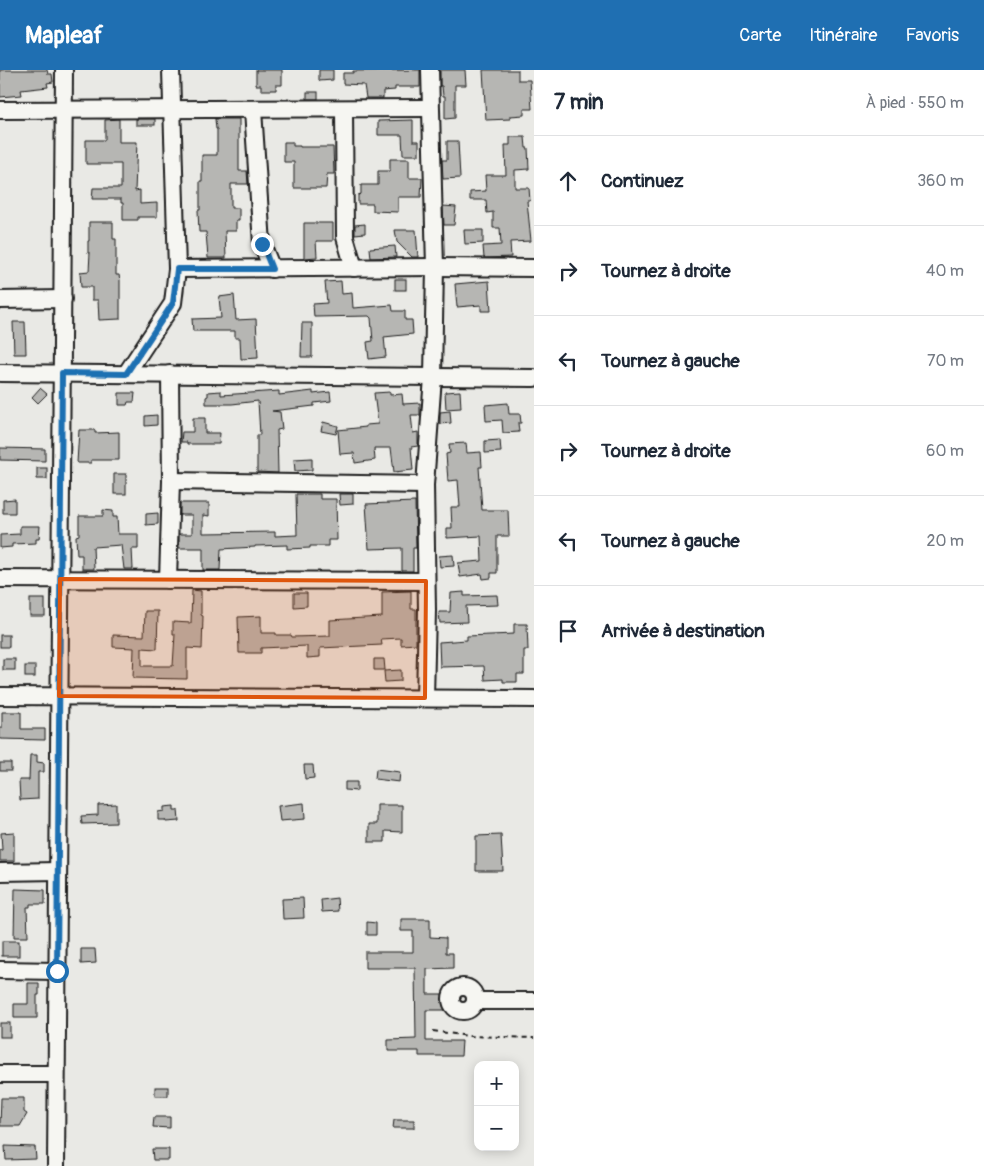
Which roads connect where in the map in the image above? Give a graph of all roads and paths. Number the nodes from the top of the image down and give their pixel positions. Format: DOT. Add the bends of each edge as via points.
graph roads {
  1 [pos="64,70"];
  2 [pos="171,70"];
  3 [pos="430,70"];
  4 [pos="64,108"];
  5 [pos="172,108"];
  6 [pos="430,108"];
  7 [pos="0,110"];
  8 [pos="253,110"];
  9 [pos="344,110"];
  10 [pos="435,267"];
  11 [pos="354,268"];
  12 [pos="534,268"];
  13 [pos="177,269"];
  14 [pos="272,269"];
  15 [pos="63,299"];
  16 [pos="0,300"];
  17 [pos="0,373"];
  18 [pos="62,373"];
  19 [pos="126,374"];
  20 [pos="170,374"];
  21 [pos="433,377"];
  22 [pos="534,378"];
  23 [pos="171,481"];
  24 [pos="425,485"];
  25 [pos="0,579"];
  26 [pos="60,579"];
  27 [pos="168,580"];
  28 [pos="426,581"];
  29 [pos="0,696"];
  30 [pos="60,696"];
  31 [pos="425,698"];
  32 [pos="534,699"];
  33 [pos="58,871"];
  34 [pos="0,872"];
  35 [pos="0,970"];
  36 [pos="57,971"];
  37 [pos="475,1001"];
  38 [pos="534,1002"];
  39 [pos="433,1031"];
  40 [pos="534,1038"];
  41 [pos="0,1074"];
  42 [pos="56,1074"];
  43 [pos="56,1166"];
  1 -- 4 [label="street"];
  2 -- 5 [label="street"];
  3 -- 6 [label="street"];
  4 -- 5 [label="street"];
  4 -- 7 [label="street"];
  4 -- 15 [label="street"];
  5 -- 8 [label="street"];
  5 -- 13 [label="street"];
  6 -- 9 [label="street"];
  6 -- 10 [label="street"];
  8 -- 9 [label="street"];
  8 -- 14 [label="street" via="262,244"];
  9 -- 11 [label="street" via="345,237"];
  10 -- 11 [label="street"];
  10 -- 12 [label="street"];
  10 -- 21 [label="street"];
  11 -- 14 [label="street"];
  13 -- 14 [label="street"];
  13 -- 19 [label="street" via="173,303"];
  15 -- 16 [label="street"];
  15 -- 18 [label="street"];
  17 -- 18 [label="street"];
  18 -- 19 [label="street"];
  18 -- 26 [label="street"];
  19 -- 20 [label="street"];
  20 -- 21 [label="street"];
  20 -- 23 [label="street"];
  21 -- 22 [label="street"];
  21 -- 24 [label="street"];
  23 -- 24 [label="street"];
  23 -- 27 [label="street"];
  24 -- 28 [label="street"];
  25 -- 26 [label="street"];
  26 -- 27 [label="street"];
  26 -- 30 [label="street"];
  27 -- 28 [label="street"];
  28 -- 31 [label="street"];
  29 -- 30 [label="street"];
  30 -- 31 [label="street"];
  30 -- 33 [label="street"];
  31 -- 32 [label="street"];
  33 -- 34 [label="street"];
  33 -- 36 [label="street"];
  35 -- 36 [label="street"];
  36 -- 42 [label="street"];
  37 -- 38 [label="street"];
  39 -- 40 [label="path"];
  41 -- 42 [label="street"];
  42 -- 43 [label="street"];
}
